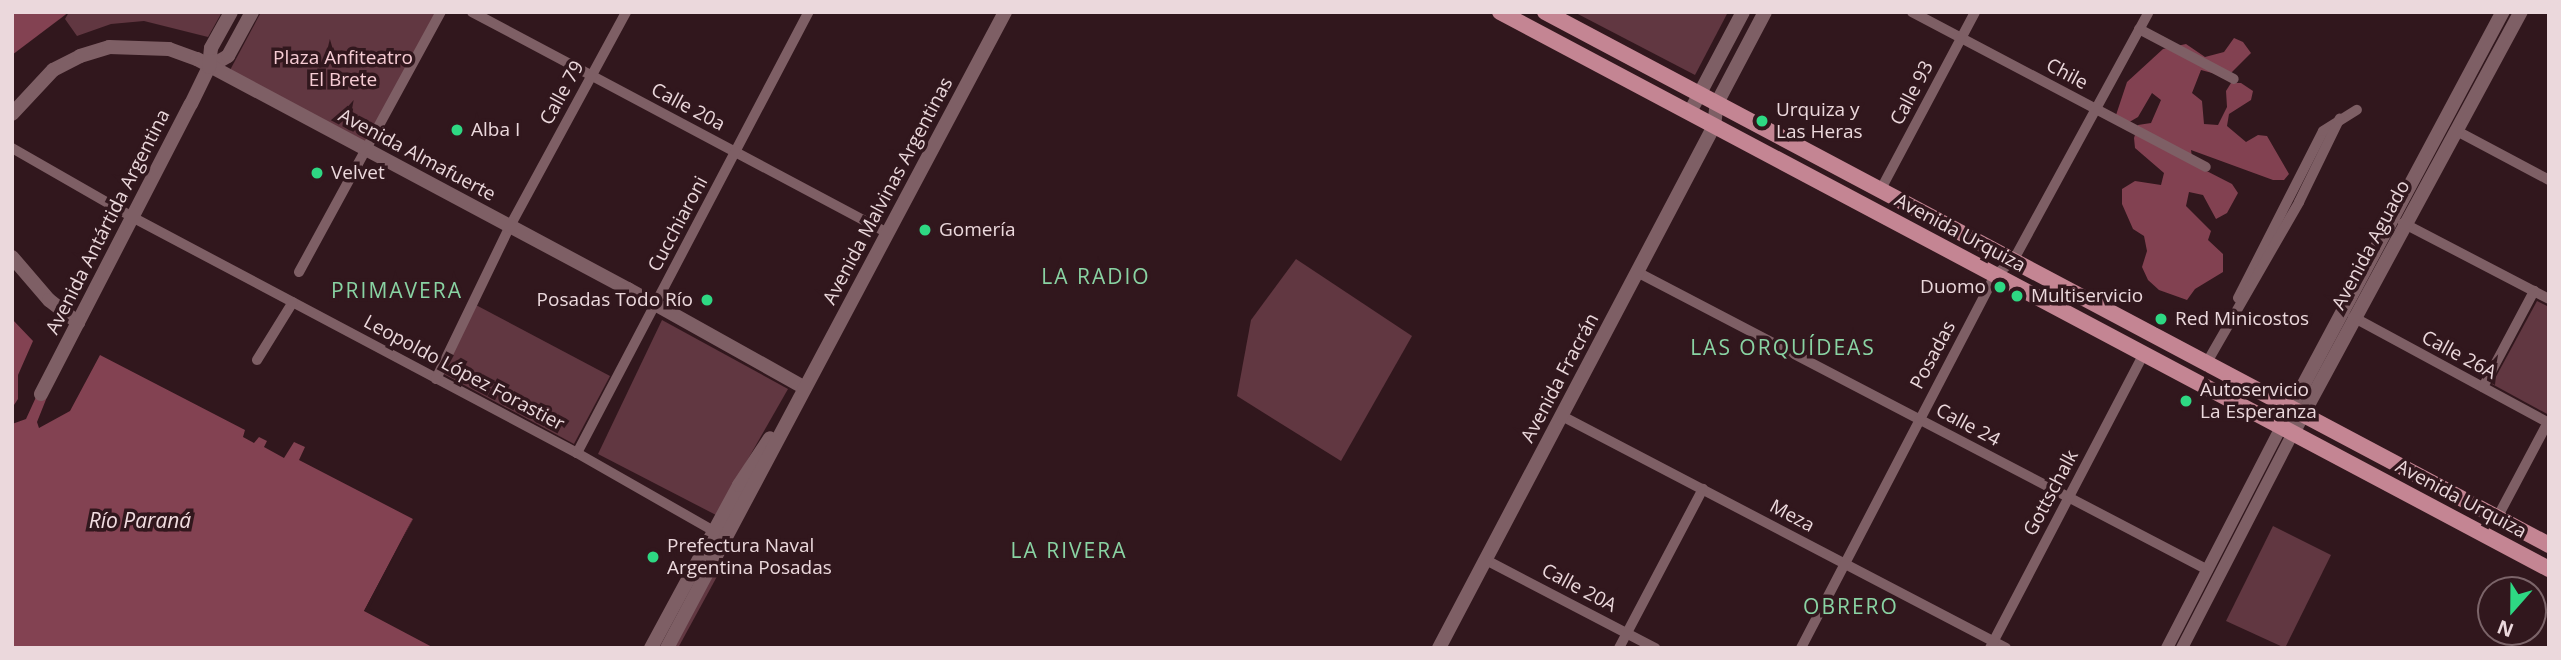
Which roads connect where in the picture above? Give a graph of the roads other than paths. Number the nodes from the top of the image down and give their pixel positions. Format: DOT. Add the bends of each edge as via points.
graph roads {
  1 [pos="230,12"];
  2 [pos="252,12"];
  3 [pos="441,12"];
  4 [pos="472,12"];
  5 [pos="626,12"];
  6 [pos="809,12"];
  7 [pos="1005,12"];
  8 [pos="1500,12"];
  9 [pos="1545,12"];
  10 [pos="1743,12"];
  11 [pos="1765,12"];
  12 [pos="1912,12"];
  13 [pos="1975,12"];
  14 [pos="2503,12"];
  15 [pos="2521,12"];
  16 [pos="2148,13"];
  17 [pos="2139,29"];
  18 [pos="1961,38"];
  19 [pos="209,67"];
  20 [pos="592,75"];
  21 [pos="2234,79"];
  22 [pos="1699,94"];
  23 [pos="1717,103"];
  24 [pos="2096,109"];
  25 [pos="2357,110"];
  26 [pos="1690,113"];
  27 [pos="12,114"];
  28 [pos="1714,126"];
  29 [pos="2455,130"];
  30 [pos="12,148"];
  31 [pos="366,150"];
  32 [pos="736,151"];
  33 [pos="2206,167"];
  34 [pos="2549,180"];
  35 [pos="1881,189"];
  36 [pos="134,218"];
  37 [pos="2403,223"];
  38 [pos="510,226"];
  39 [pos="888,233"];
  40 [pos="12,257"];
  41 [pos="2013,261"];
  42 [pos="299,272"];
  43 [pos="1637,272"];
  44 [pos="1996,275"];
  45 [pos="2534,291"];
  46 [pos="2549,299"];
  47 [pos="293,302"];
  48 [pos="656,303"];
  49 [pos="2353,317"];
  50 [pos="78,323"];
  51 [pos="2144,354"];
  52 [pos="257,360"];
  53 [pos="2206,364"];
  54 [pos="436,379"];
  55 [pos="803,387"];
  56 [pos="2483,387"];
  57 [pos="41,394"];
  58 [pos="2297,411"];
  59 [pos="1562,416"];
  60 [pos="1920,419"];
  61 [pos="2548,422"];
  62 [pos="2287,430"];
  63 [pos="577,453"];
  64 [pos="1703,489"];
  65 [pos="2068,497"];
  66 [pos="2497,518"];
  67 [pos="721,535"];
  68 [pos="2549,545"];
  69 [pos="1486,560"];
  70 [pos="1844,563"];
  71 [pos="2549,569"];
  72 [pos="2208,570"];
  73 [pos="1627,633"];
  74 [pos="1991,644"];
  75 [pos="651,648"];
  76 [pos="667,648"];
  77 [pos="1439,648"];
  78 [pos="1619,648"];
  79 [pos="1655,648"];
  80 [pos="1801,648"];
  81 [pos="2006,648"];
  82 [pos="2167,648"];
  83 [pos="2182,648"];
  1 -- 19 [label="main road, Avenida Antártida Argentina" via="211,48"];
  2 -- 19 [label="main road, Avenida Antártida Argentina" via="228,56"];
  3 -- 31 [label="street"];
  4 -- 20 [label="street, Calle 20a"];
  5 -- 20 [label="street, Calle 79"];
  6 -- 32 [label="street, Cucchiaroni"];
  7 -- 39 [label="main road, Avenida Malvinas Argentinas"];
  8 -- 26 [label="main road, Avenida Urquiza"];
  9 -- 22 [label="main road, Avenida Urquiza"];
  10 -- 22 [label="main road"];
  11 -- 23 [label="main road"];
  12 -- 18 [label="street, Chile"];
  13 -- 18 [label="street, Calle 93"];
  14 -- 58 [label="main road, Avenida Aguado"];
  15 -- 29 [label="main road, Avenida Aguado"];
  16 -- 17 [label="street, Posadas"];
  17 -- 21 [label="street"];
  17 -- 24 [label="street, Posadas"];
  18 -- 24 [label="street, Chile"];
  18 -- 35 [label="street, Calle 93"];
  19 -- 27 [label="main road, Avenida Almafuerte" via="169,49 108,47 53,70"];
  19 -- 31 [label="main road, Avenida Almafuerte"];
  19 -- 36 [label="main road, Avenida Antártida Argentina"];
  20 -- 32 [label="street, Calle 20a"];
  20 -- 38 [label="street, Calle 79"];
  22 -- 23 [label="main road, Avenida Urquiza"];
  22 -- 26 [label="main road"];
  23 -- 28 [label="main road"];
  23 -- 35 [label="main road, Avenida Urquiza"];
  24 -- 33 [label="street, Chile"];
  24 -- 41 [label="street, Posadas"];
  25 -- 53 [label="street" via="2340,118 2292,214"];
  26 -- 28 [label="main road, Avenida Urquiza"];
  28 -- 43 [label="main road, Avenida Fracrán"];
  28 -- 44 [label="main road, Avenida Urquiza"];
  29 -- 34 [label="street"];
  29 -- 37 [label="main road, Avenida Aguado"];
  30 -- 36 [label="street, Leopoldo López Forastier"];
  31 -- 38 [label="main road, Avenida Almafuerte"];
  31 -- 42 [label="street"];
  32 -- 39 [label="street, Calle 20a"];
  32 -- 48 [label="street, Cucchiaroni"];
  35 -- 41 [label="main road, Avenida Urquiza"];
  36 -- 47 [label="street, Leopoldo López Forastier"];
  36 -- 50 [label="main road, Avenida Antártida Argentina"];
  37 -- 45 [label="street"];
  37 -- 49 [label="main road, Avenida Aguado"];
  38 -- 48 [label="main road, Avenida Almafuerte"];
  38 -- 54 [label="street, Calle 79"];
  39 -- 55 [label="main road, Avenida Malvinas Argentinas"];
  40 -- 50 [label="main road" via="49,300"];
  41 -- 44 [label="street, Posadas"];
  41 -- 53 [label="main road, Avenida Urquiza"];
  43 -- 59 [label="main road, Avenida Fracrán"];
  43 -- 60 [label="street, Calle 24"];
  44 -- 51 [label="main road, Avenida Urquiza"];
  44 -- 60 [label="street, Posadas"];
  45 -- 46 [label="street"];
  45 -- 56 [label="street"];
  47 -- 52 [label="street"];
  47 -- 54 [label="street, Leopoldo López Forastier"];
  48 -- 55 [label="main road, Avenida Almafuerte"];
  48 -- 63 [label="street, Cucchiaroni"];
  49 -- 56 [label="street, Calle 26A"];
  49 -- 58 [label="main road, Avenida Aguado"];
  50 -- 57 [label="main road, Avenida Antártida Argentina"];
  51 -- 62 [label="main road, Avenida Urquiza"];
  51 -- 65 [label="street, Gottschalk"];
  53 -- 58 [label="main road, Avenida Urquiza"];
  54 -- 63 [label="street, Leopoldo López Forastier"];
  55 -- 67 [label="main road, Avenida Malvinas Argentinas"];
  56 -- 61 [label="street, Calle 26A"];
  58 -- 62 [label="main road, Avenida Aguado"];
  58 -- 66 [label="main road, Avenida Urquiza"];
  59 -- 64 [label="street, Meza"];
  59 -- 69 [label="main road, Avenida Fracrán"];
  60 -- 65 [label="street, Calle 24"];
  60 -- 70 [label="street, Posadas"];
  61 -- 66 [label="street"];
  62 -- 71 [label="main road, Avenida Urquiza"];
  62 -- 72 [label="street, Avenida Aguado"];
  62 -- 83 [label="street, Avenida Aguado"];
  63 -- 67 [label="street, Leopoldo López Forastier"];
  64 -- 70 [label="street, Meza"];
  64 -- 73 [label="street"];
  65 -- 72 [label="street, Calle 24"];
  65 -- 74 [label="street, Gottschalk"];
  66 -- 68 [label="main road, Avenida Urquiza"];
  67 -- 75 [label="main road, Avenida Malvinas Argentinas"];
  67 -- 76 [label="main road, Avenida Malvinas Argentinas"];
  69 -- 73 [label="street, Calle 20A"];
  69 -- 77 [label="main road, Avenida Fracrán"];
  70 -- 74 [label="street, Meza"];
  70 -- 80 [label="street, Posadas"];
  72 -- 82 [label="street, Avenida Aguado"];
  73 -- 78 [label="street"];
  73 -- 79 [label="street, Calle 20A"];
  74 -- 81 [label="street, Meza"];
}
